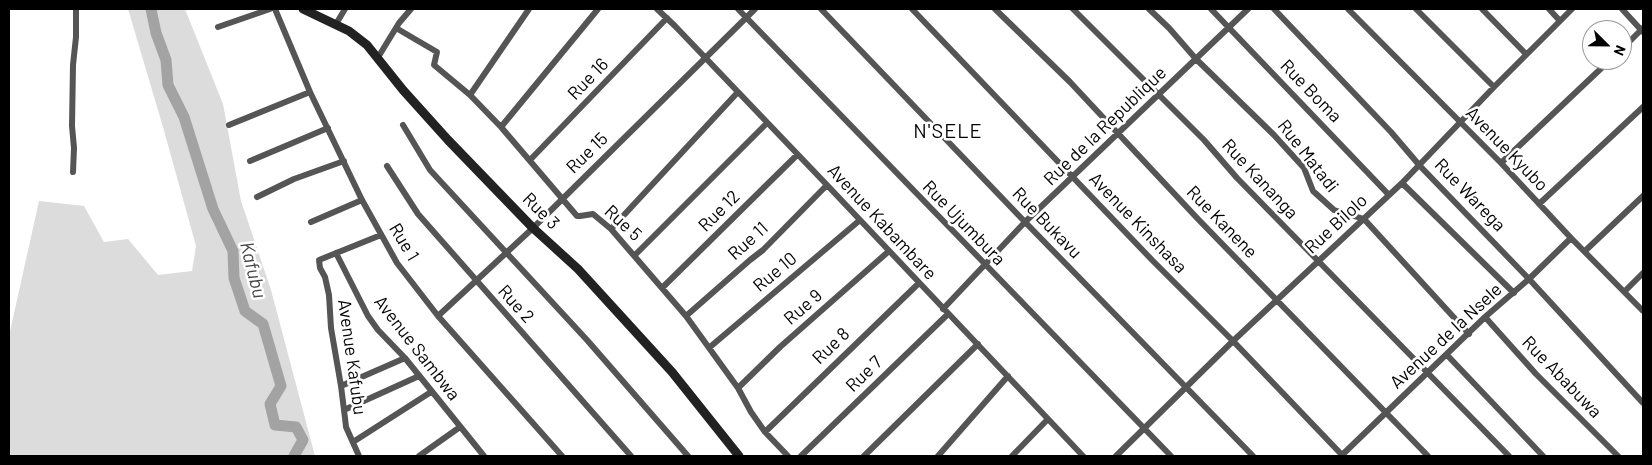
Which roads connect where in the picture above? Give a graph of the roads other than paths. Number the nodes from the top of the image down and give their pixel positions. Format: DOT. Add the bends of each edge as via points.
graph roads {
  1 [pos="76,9"];
  2 [pos="270,9"];
  3 [pos="275,9"];
  4 [pos="303,9"];
  5 [pos="345,9"];
  6 [pos="411,9"];
  7 [pos="529,9"];
  8 [pos="598,9"];
  9 [pos="657,9"];
  10 [pos="738,9"];
  11 [pos="755,9"];
  12 [pos="821,9"];
  13 [pos="912,9"];
  14 [pos="995,9"];
  15 [pos="1073,9"];
  16 [pos="1149,9"];
  17 [pos="1211,9"];
  18 [pos="1248,9"];
  19 [pos="1274,9"];
  20 [pos="1348,9"];
  21 [pos="1416,9"];
  22 [pos="1482,9"];
  23 [pos="1548,9"];
  24 [pos="1572,9"];
  25 [pos="1622,9"];
  26 [pos="746,17"];
  27 [pos="667,18"];
  28 [pos="1560,21"];
  29 [pos="336,24"];
  30 [pos="218,27"];
  31 [pos="1229,27"];
  32 [pos="396,28"];
  33 [pos="1643,30"];
  34 [pos="1632,40"];
  35 [pos="1526,54"];
  36 [pos="706,58"];
  37 [pos="377,59"];
  38 [pos="1196,59"];
  39 [pos="1599,70"];
  40 [pos="1494,87"];
  41 [pos="310,92"];
  42 [pos="738,92"];
  43 [pos="470,95"];
  44 [pos="1158,96"];
  45 [pos="1643,106"];
  46 [pos="767,123"];
  47 [pos="1460,123"];
  48 [pos="229,124"];
  49 [pos="403,124"];
  50 [pos="501,127"];
  51 [pos="328,128"];
  52 [pos="1118,134"];
  53 [pos="797,155"];
  54 [pos="530,160"];
  55 [pos="250,161"];
  56 [pos="344,161"];
  57 [pos="1501,163"];
  58 [pos="387,166"];
  59 [pos="1420,166"];
  60 [pos="73,172"];
  61 [pos="1073,177"];
  62 [pos="1402,184"];
  63 [pos="827,185"];
  64 [pos="1389,195"];
  65 [pos="1643,196"];
  66 [pos="257,197"];
  67 [pos="562,199"];
  68 [pos="362,200"];
  69 [pos="1539,204"];
  70 [pos="1364,219"];
  71 [pos="860,220"];
  72 [pos="311,222"];
  73 [pos="1025,222"];
  74 [pos="533,228"];
  75 [pos="611,228"];
  76 [pos="381,235"];
  77 [pos="1571,238"];
  78 [pos="889,251"];
  79 [pos="507,252"];
  80 [pos="1585,252"];
  81 [pos="336,253"];
  82 [pos="635,255"];
  83 [pos="1318,261"];
  84 [pos="985,265"];
  85 [pos="1643,273"];
  86 [pos="1530,279"];
  87 [pos="476,281"];
  88 [pos="919,283"];
  89 [pos="662,288"];
  90 [pos="1625,291"];
  91 [pos="1514,293"];
  92 [pos="1277,300"];
  93 [pos="943,308"];
  94 [pos="1643,311"];
  95 [pos="948,314"];
  96 [pos="438,316"];
  97 [pos="686,316"];
  98 [pos="1485,317"];
  99 [pos="1469,334"];
  100 [pos="1234,341"];
  101 [pos="978,344"];
  102 [pos="710,347"];
  103 [pos="1447,355"];
  104 [pos="405,358"];
  105 [pos="1428,373"];
  106 [pos="419,376"];
  107 [pos="1008,376"];
  108 [pos="341,386"];
  109 [pos="738,388"];
  110 [pos="1186,388"];
  111 [pos="431,392"];
  112 [pos="1643,403"];
  113 [pos="344,410"];
  114 [pos="1387,414"];
  115 [pos="1048,419"];
  116 [pos="460,427"];
  117 [pos="1143,428"];
  118 [pos="765,432"];
  119 [pos="353,442"];
  120 [pos="359,456"];
  121 [pos="419,456"];
  122 [pos="484,456"];
  123 [pos="562,456"];
  124 [pos="631,456"];
  125 [pos="688,456"];
  126 [pos="739,456"];
  127 [pos="788,456"];
  128 [pos="801,456"];
  129 [pos="864,456"];
  130 [pos="938,456"];
  131 [pos="1012,456"];
  132 [pos="1083,456"];
  133 [pos="1116,456"];
  134 [pos="1171,456"];
  135 [pos="1253,456"];
  136 [pos="1342,456"];
  137 [pos="1428,456"];
  138 [pos="1509,456"];
  139 [pos="1543,456"];
  140 [pos="1618,456"];
  1 -- 60 [label="street"];
  2 -- 30 [label="street"];
  3 -- 41 [label="street, Rue 1"];
  4 -- 29 [label="street, Rue 3"];
  5 -- 29 [label="street"];
  6 -- 32 [label="street"];
  7 -- 43 [label="street"];
  8 -- 50 [label="street"];
  9 -- 27 [label="street, Avenue Kabambare"];
  10 -- 26 [label="street, Rue Ujumbura"];
  11 -- 26 [label="street, Rue 15"];
  12 -- 73 [label="street, Rue Bukavu"];
  13 -- 61 [label="street, Avenue Kinshasa"];
  14 -- 52 [label="street, Rue Kanene"];
  15 -- 44 [label="street, Rue Kananga"];
  16 -- 38 [label="street, Rue Matadi"];
  17 -- 31 [label="street, Rue Boma"];
  18 -- 31 [label="street, Rue de la Republique"];
  19 -- 59 [label="street, Rue Warega"];
  20 -- 47 [label="street, Avenue Kyubo"];
  21 -- 40 [label="street"];
  22 -- 35 [label="street"];
  23 -- 28 [label="street"];
  24 -- 28 [label="street, Rue Bilolo"];
  25 -- 33 [label="street"];
  26 -- 36 [label="street, Rue 15"];
  26 -- 84 [label="street, Rue Ujumbura"];
  27 -- 36 [label="street, Avenue Kabambare"];
  27 -- 54 [label="street, Rue 16"];
  28 -- 35 [label="street, Rue Bilolo"];
  29 -- 37 [label="street, Rue 3" via="360,38"];
  31 -- 38 [label="street, Rue de la Republique"];
  31 -- 64 [label="street, Rue Boma"];
  32 -- 37 [label="street"];
  32 -- 43 [label="street, Rue 5" via="437,52 434,65"];
  33 -- 34 [label="street"];
  35 -- 40 [label="street, Rue Bilolo"];
  36 -- 42 [label="street, Avenue Kabambare"];
  36 -- 67 [label="street, Rue 15"];
  37 -- 74 [label="street, Rue 3" via="448,140"];
  38 -- 44 [label="street, Rue de la Republique"];
  38 -- 70 [label="street, Rue Matadi" via="1304,168 1313,191 1330,207"];
  39 -- 57 [label="street"];
  40 -- 47 [label="street, Rue Bilolo"];
  41 -- 48 [label="street"];
  41 -- 51 [label="street, Rue 1"];
  42 -- 46 [label="street, Avenue Kabambare"];
  42 -- 75 [label="street"];
  43 -- 50 [label="street, Rue 5"];
  44 -- 52 [label="street, Rue de la Republique"];
  44 -- 83 [label="street, Rue Kananga"];
  45 -- 69 [label="street"];
  46 -- 53 [label="street, Avenue Kabambare"];
  46 -- 82 [label="street"];
  47 -- 57 [label="street, Avenue Kyubo"];
  47 -- 59 [label="street, Rue Bilolo"];
  49 -- 79 [label="street" via="430,170"];
  50 -- 54 [label="street, Rue 5"];
  51 -- 55 [label="street"];
  51 -- 56 [label="street, Rue 1"];
  52 -- 61 [label="street, Rue de la Republique"];
  52 -- 92 [label="street, Rue Kanene"];
  53 -- 63 [label="street, Avenue Kabambare"];
  53 -- 89 [label="street, Rue 12"];
  54 -- 67 [label="street, Rue 5"];
  56 -- 66 [label="street"];
  56 -- 68 [label="street, Rue 1"];
  57 -- 69 [label="street, Avenue Kyubo"];
  58 -- 87 [label="street, Rue 2" via="418,214"];
  59 -- 62 [label="street, Rue Bilolo"];
  59 -- 86 [label="street, Rue Warega"];
  61 -- 73 [label="street, Rue de la Republique"];
  61 -- 100 [label="street, Avenue Kinshasa"];
  62 -- 64 [label="street, Rue Bilolo"];
  62 -- 91 [label="street"];
  63 -- 71 [label="street, Avenue Kabambare"];
  63 -- 97 [label="street, Rue 11" via="764,250"];
  64 -- 70 [label="street, Rue Bilolo"];
  65 -- 80 [label="street"];
  67 -- 74 [label="street, Rue 15"];
  67 -- 75 [label="street, Rue 5" via="577,216 593,214"];
  68 -- 72 [label="street"];
  68 -- 76 [label="street, Rue 1"];
  69 -- 77 [label="street, Avenue Kyubo"];
  70 -- 83 [label="street, Rue Bilolo"];
  70 -- 99 [label="street, Rue Matadi"];
  71 -- 78 [label="street, Avenue Kabambare"];
  71 -- 102 [label="street, Rue 10"];
  73 -- 84 [label="street, Rue de la Republique"];
  73 -- 110 [label="street, Rue Bukavu"];
  74 -- 79 [label="street, Rue 15"];
  74 -- 126 [label="street, Rue 3" via="578,269 672,372"];
  75 -- 82 [label="street, Rue 5"];
  76 -- 81 [label="street"];
  76 -- 96 [label="street, Rue 1" via="397,263"];
  77 -- 80 [label="street, Avenue Kyubo"];
  77 -- 86 [label="street, Avenue de la Nsele"];
  78 -- 88 [label="street, Avenue Kabambare"];
  78 -- 109 [label="street, Rue 9"];
  79 -- 87 [label="street, Rue 15"];
  79 -- 125 [label="street"];
  80 -- 90 [label="street, Avenue Kyubo"];
  81 -- 104 [label="street, Avenue Sambwa" via="368,316"];
  81 -- 108 [label="street, Avenue Kafubu" via="319,260 329,295"];
  82 -- 89 [label="street, Rue 5"];
  83 -- 92 [label="street, Rue Bilolo"];
  83 -- 105 [label="street, Rue Kananga"];
  84 -- 93 [label="street, Rue de la Republique"];
  84 -- 117 [label="street, Rue Ujumbura"];
  85 -- 90 [label="street"];
  86 -- 91 [label="street, Avenue de la Nsele"];
  86 -- 112 [label="street, Rue Warega"];
  87 -- 96 [label="street, Rue 15"];
  87 -- 124 [label="street, Rue 2"];
  88 -- 93 [label="street, Avenue Kabambare"];
  88 -- 118 [label="street, Rue 8"];
  89 -- 97 [label="street, Rue 5"];
  90 -- 94 [label="street, Avenue Kyubo"];
  91 -- 98 [label="street, Avenue de la Nsele"];
  92 -- 100 [label="street, Rue Bilolo"];
  92 -- 114 [label="street, Rue Kanene"];
  93 -- 95 [label="street, Avenue Kabambare"];
  95 -- 101 [label="street, Avenue Kabambare"];
  95 -- 128 [label="street, Rue 7"];
  96 -- 123 [label="street, Rue 1"];
  97 -- 102 [label="street, Rue 5"];
  98 -- 99 [label="street, Avenue de la Nsele"];
  98 -- 140 [label="street, Rue Ababuwa" via="1536,374"];
  99 -- 103 [label="street, Avenue de la Nsele"];
  100 -- 110 [label="street, Rue Bilolo"];
  100 -- 136 [label="street, Avenue Kinshasa"];
  101 -- 107 [label="street, Avenue Kabambare"];
  101 -- 129 [label="street"];
  102 -- 109 [label="street, Rue 5"];
  103 -- 105 [label="street, Avenue de la Nsele"];
  103 -- 139 [label="street"];
  104 -- 106 [label="street, Avenue Sambwa"];
  104 -- 108 [label="street"];
  105 -- 114 [label="street, Avenue de la Nsele"];
  105 -- 138 [label="street, Rue Kananga"];
  106 -- 111 [label="street, Avenue Sambwa"];
  106 -- 113 [label="street"];
  107 -- 115 [label="street, Avenue Kabambare"];
  107 -- 130 [label="street"];
  108 -- 113 [label="street, Avenue Kafubu"];
  109 -- 118 [label="street, Rue 5"];
  110 -- 117 [label="street, Rue Bilolo"];
  110 -- 135 [label="street, Rue Bukavu"];
  111 -- 116 [label="street, Avenue Sambwa"];
  111 -- 119 [label="street"];
  113 -- 119 [label="street, Avenue Kafubu" via="346,427"];
  114 -- 136 [label="street, Avenue de la Nsele"];
  114 -- 137 [label="street, Rue Kanene"];
  115 -- 131 [label="street"];
  115 -- 132 [label="street, Avenue Kabambare"];
  116 -- 121 [label="street"];
  116 -- 122 [label="street, Avenue Sambwa"];
  117 -- 133 [label="street, Rue Bilolo"];
  117 -- 134 [label="street, Rue Ujumbura"];
  118 -- 127 [label="street, Rue 5"];
  119 -- 120 [label="street, Avenue Kafubu"];
}
